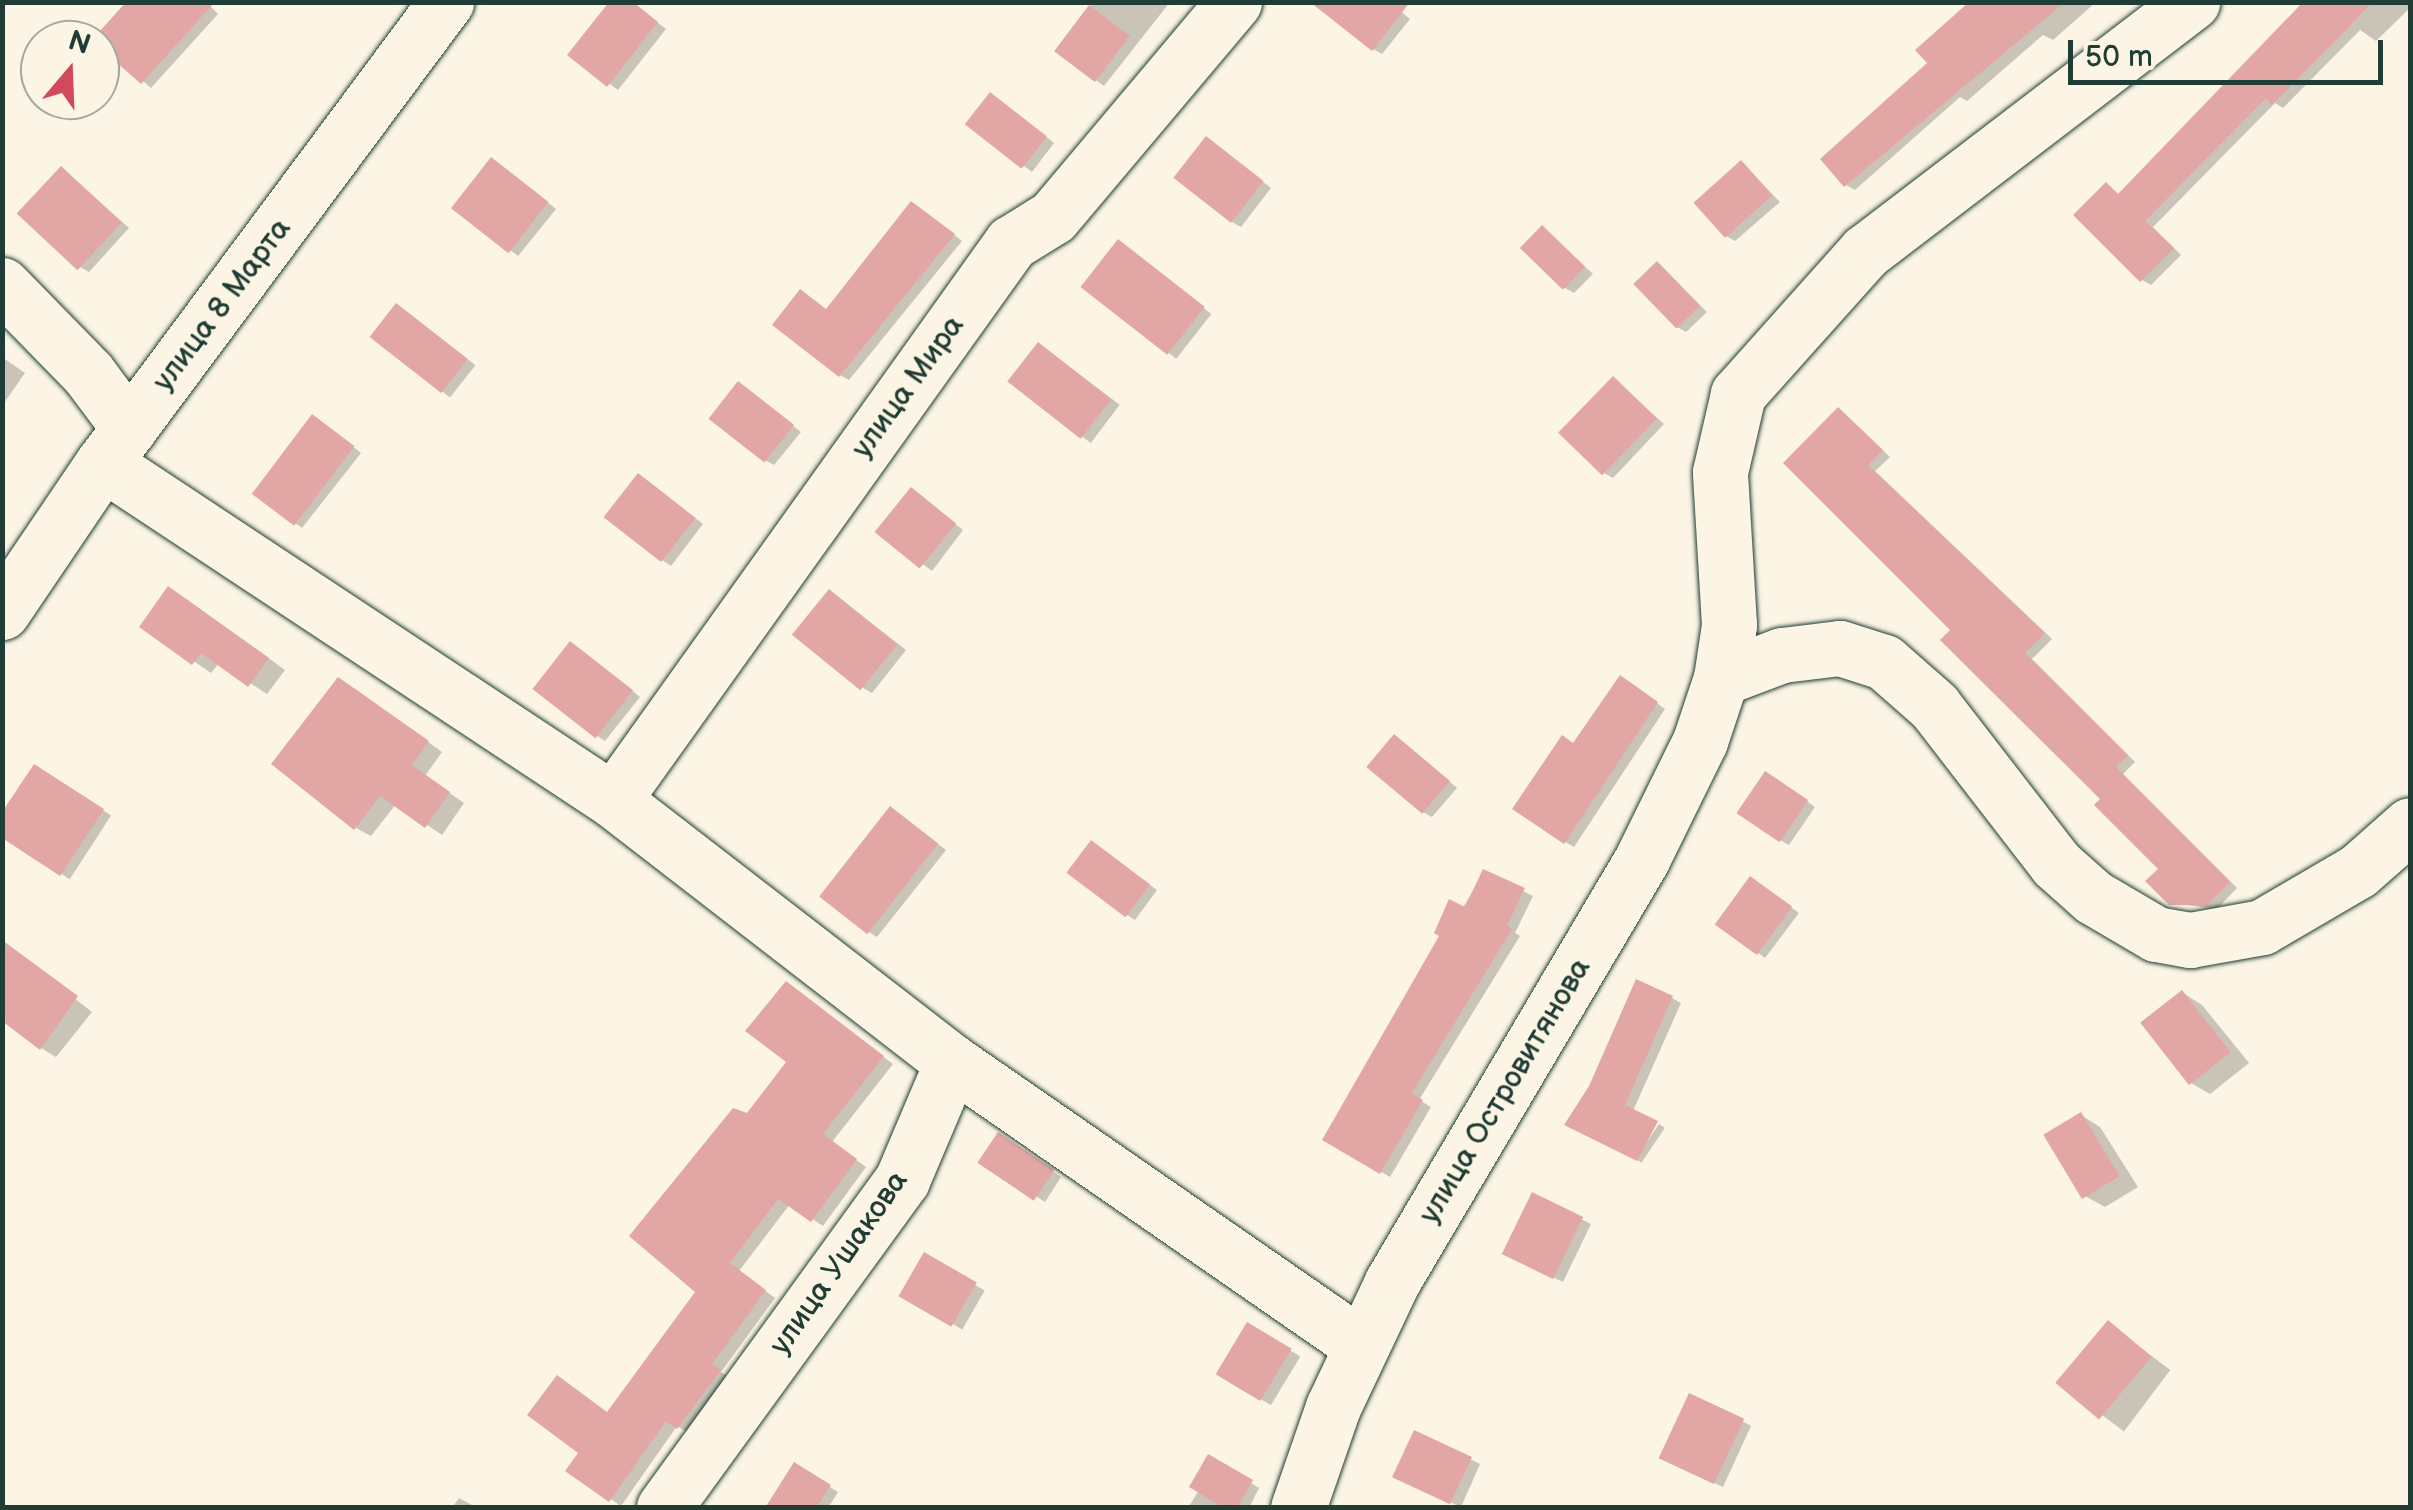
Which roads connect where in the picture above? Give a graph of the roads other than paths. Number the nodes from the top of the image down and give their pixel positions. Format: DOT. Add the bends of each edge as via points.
graph roads {
  1 [pos="446,2"];
  2 [pos="1234,2"];
  3 [pos="2192,2"];
  4 [pos="2,285"];
  5 [pos="116,446"];
  6 [pos="2,612"];
  7 [pos="1721,678"];
  8 [pos="613,800"];
  9 [pos="2410,825"];
  10 [pos="952,1062"];
  11 [pos="1360,1344"];
  12 [pos="664,1508"];
  13 [pos="1298,1508"];
  1 -- 5 [label="street, улица 8 Марта"];
  2 -- 8 [label="street, улица Мира" via="1053,217 1011,243"];
  3 -- 7 [label="street, улица Островитянова" via="1865,252 1738,394 1720,472 1730,574"];
  4 -- 5 [label="street" via="88,373"];
  5 -- 6 [label="street, улица 8 Марта"];
  5 -- 8 [label="street"];
  7 -- 9 [label="street" via="1782,655 1840,648 1884,662 1934,706 2056,864 2093,897 2156,934 2190,940 2262,927 2358,871"];
  7 -- 11 [label="street, улица Островитянова" via="1672,804"];
  8 -- 10 [label="street"];
  10 -- 11 [label="street"];
  10 -- 12 [label="street, улица Ушакова" via="902,1180"];
  11 -- 13 [label="street, улица Островитянова"];
}
